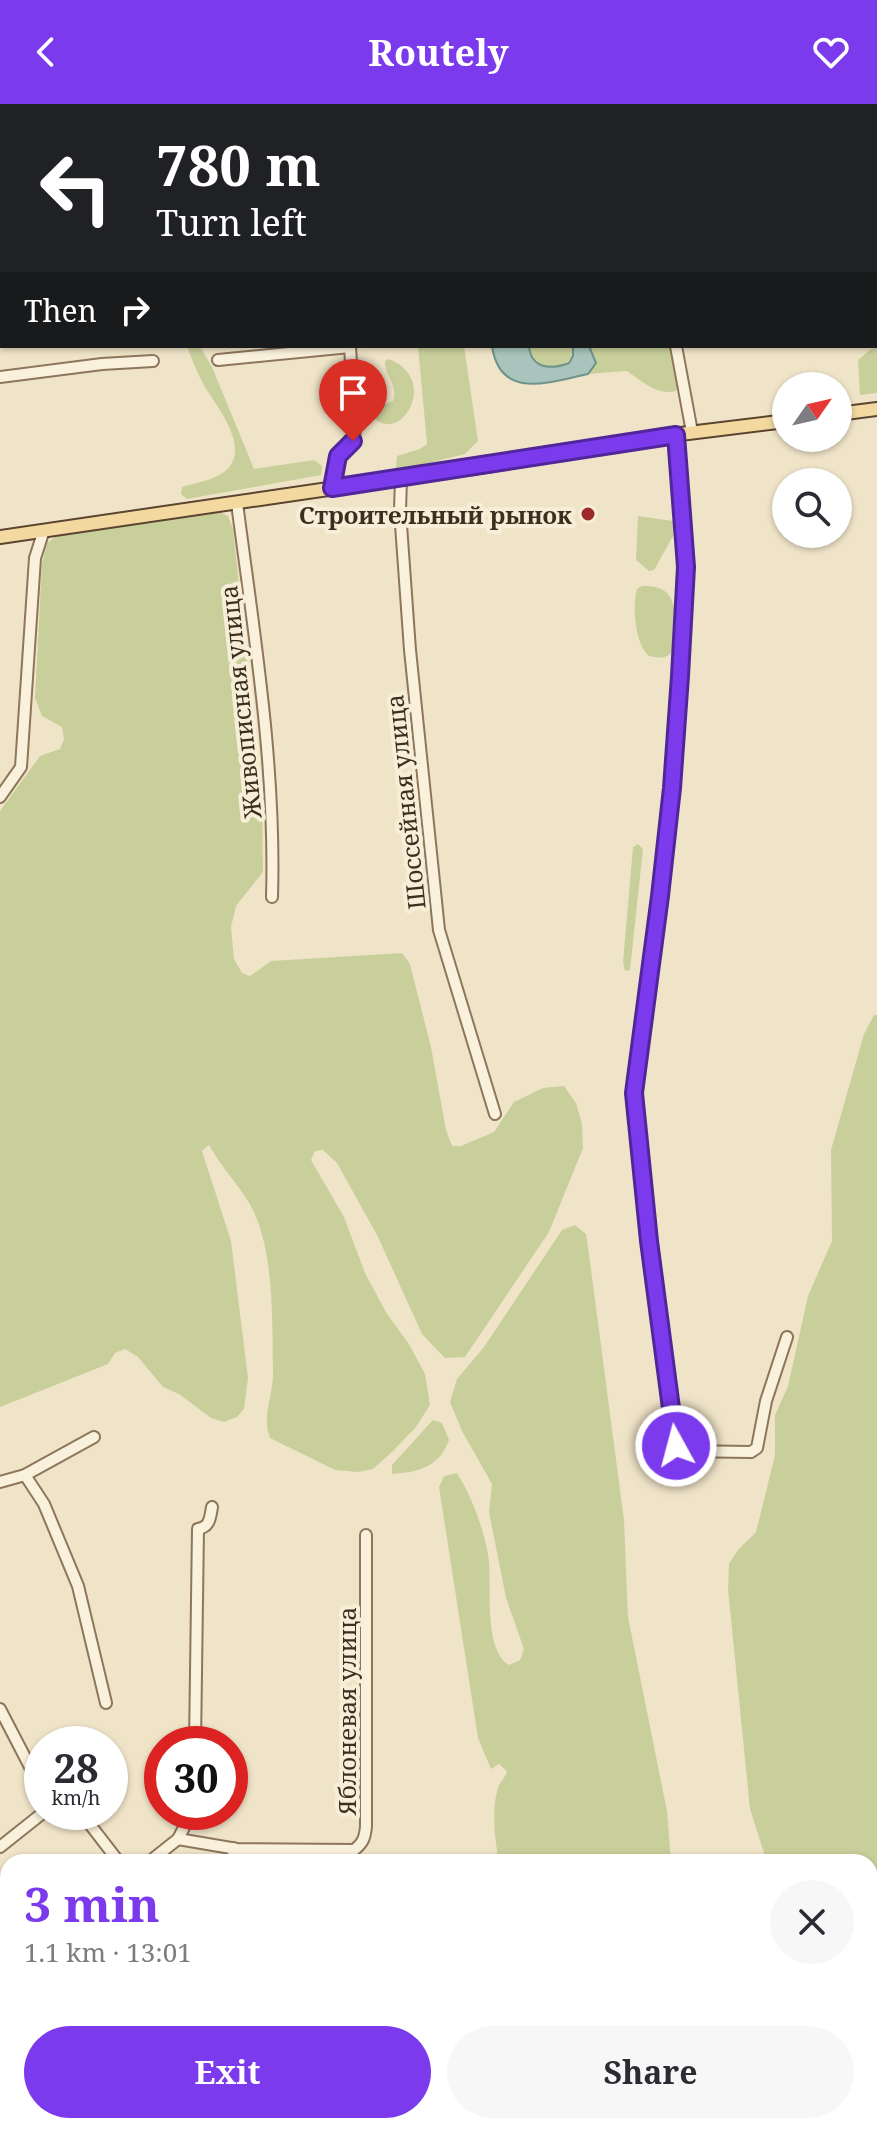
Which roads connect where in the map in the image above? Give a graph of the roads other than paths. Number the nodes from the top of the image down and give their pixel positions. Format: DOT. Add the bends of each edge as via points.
graph roads {
  1 [pos="331,348"];
  2 [pos="350,348"];
  3 [pos="676,348"];
  4 [pos="218,360"];
  5 [pos="153,361"];
  6 [pos="0,377"];
  7 [pos="877,409"];
  8 [pos="852,412"];
  9 [pos="772,423"];
  10 [pos="692,432"];
  11 [pos="676,435"];
  12 [pos="401,478"];
  13 [pos="332,488"];
  14 [pos="237,503"];
  15 [pos="44,530"];
  16 [pos="0,537"];
  17 [pos="0,797"];
  18 [pos="272,897"];
  19 [pos="495,1114"];
  20 [pos="787,1337"];
  21 [pos="94,1437"];
  22 [pos="25,1475"];
  23 [pos="0,1482"];
  24 [pos="212,1507"];
  25 [pos="366,1535"];
  26 [pos="106,1703"];
  27 [pos="0,1709"];
  28 [pos="195,1726"];
  29 [pos="24,1755"];
  30 [pos="24,1828"];
  31 [pos="94,1830"];
  32 [pos="183,1830"];
  33 [pos="178,1839"];
  34 [pos="0,1847"];
  35 [pos="233,1848"];
  36 [pos="113,1854"];
  37 [pos="159,1854"];
  38 [pos="233,1854"];
  1 -- 4 [label="street"];
  2 -- 13 [label="street" via="355,431 338,456"];
  3 -- 10 [label="street"];
  5 -- 6 [label="street"];
  7 -- 8 [label="main road"];
  9 -- 10 [label="main road"];
  10 -- 11 [label="main road"];
  11 -- 12 [label="main road"];
  11 -- 20 [label="street" via="686,567 679,692 634,1093 680,1451 757,1448"];
  12 -- 13 [label="main road"];
  12 -- 19 [label="street, Шоссейная улица" via="410,650 439,930"];
  13 -- 14 [label="main road"];
  14 -- 15 [label="main road"];
  14 -- 18 [label="street, Живописная улица" via="267,730"];
  15 -- 16 [label="main road"];
  15 -- 17 [label="street" via="35,558 21,767"];
  21 -- 22 [label="street"];
  22 -- 23 [label="street"];
  22 -- 26 [label="street" via="44,1504 78,1586"];
  24 -- 28 [label="street" via="209,1523 198,1529"];
  25 -- 35 [label="street, Яблоневая улица" via="365,1837 354,1850"];
  27 -- 29 [label="street"];
  30 -- 34 [label="street"];
  31 -- 36 [label="street"];
  32 -- 33 [label="street"];
  33 -- 35 [label="street, Яблоневая улица"];
  33 -- 37 [label="street"];
  35 -- 38 [label="street"];
}
